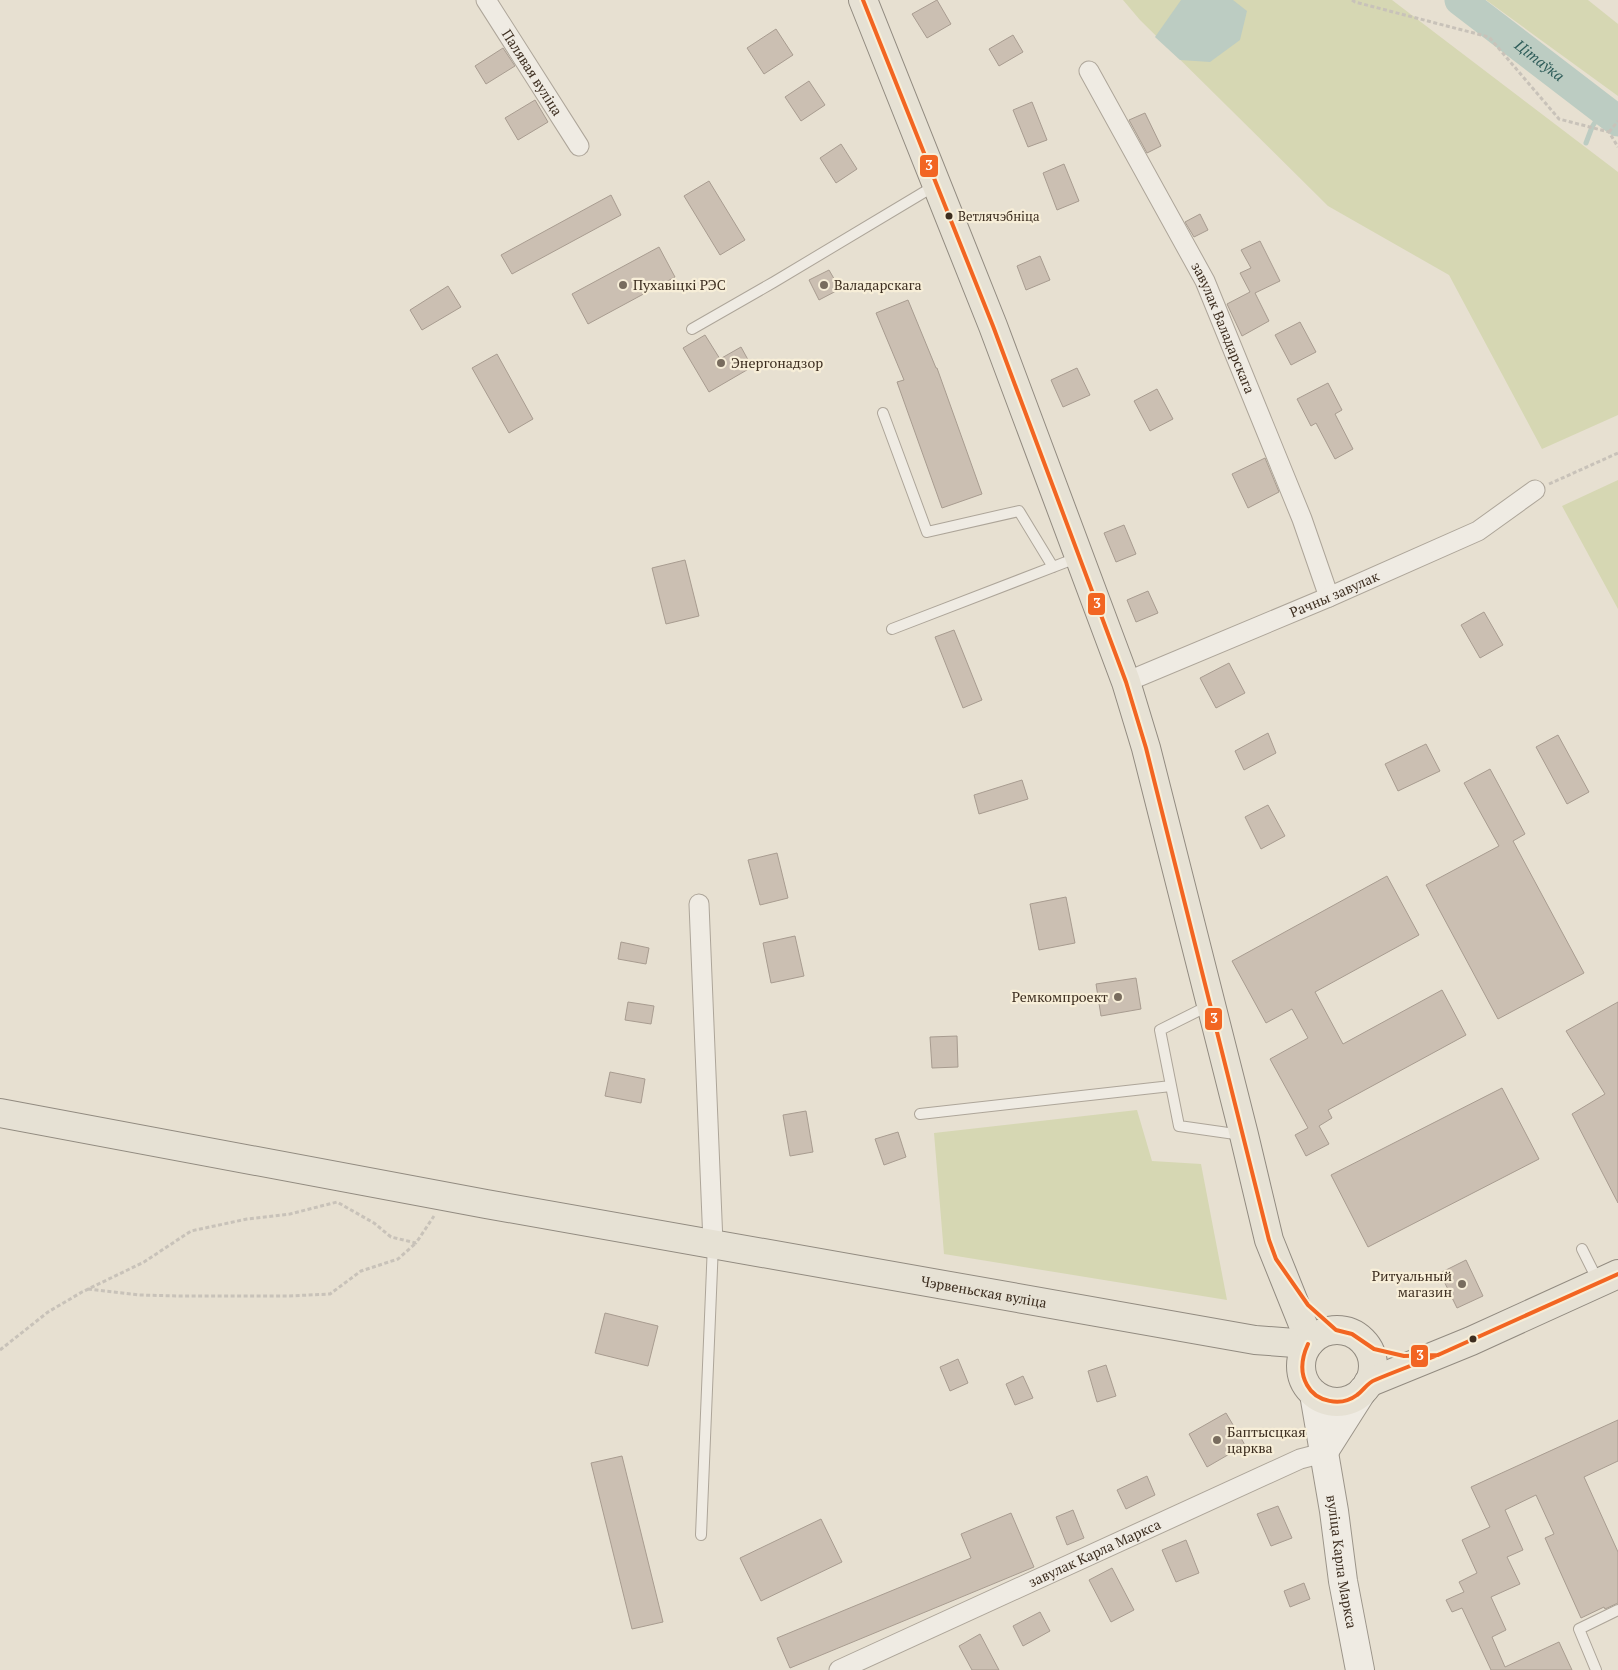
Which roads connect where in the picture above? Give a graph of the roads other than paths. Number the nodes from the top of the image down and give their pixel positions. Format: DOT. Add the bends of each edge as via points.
graph roads {
  1 [pos="486,0"];
  2 [pos="864,0"];
  3 [pos="1089,71"];
  4 [pos="579,146"];
  5 [pos="937,185"];
  6 [pos="692,329"];
  7 [pos="883,413"];
  8 [pos="1535,490"];
  9 [pos="1080,556"];
  10 [pos="1053,567"];
  11 [pos="1329,597"];
  12 [pos="892,629"];
  13 [pos="1126,682"];
  14 [pos="699,904"];
  15 [pos="1211,1005"];
  16 [pos="1171,1086"];
  17 [pos="0,1113"];
  18 [pos="920,1114"];
  19 [pos="1244,1136"];
  20 [pos="713,1243"];
  21 [pos="1582,1249"];
  22 [pos="1276,1259"];
  23 [pos="1609,1278"];
  24 [pos="1336,1330"];
  25 [pos="1365,1344"];
  26 [pos="1307,1352"];
  27 [pos="1438,1355"];
  28 [pos="1366,1386"];
  29 [pos="1314,1394"];
  30 [pos="1323,1453"];
  31 [pos="701,1535"];
  32 [pos="1618,1610"];
  33 [pos="839,1670"];
  34 [pos="1360,1670"];
  35 [pos="1596,1670"];
  1 -- 4 [label="street, Палявая вуліца"];
  2 -- 5 [label="main road"];
  3 -- 11 [label="street, завулак Валадарскага" via="1205,280 1302,519"];
  5 -- 6 [label="lane"];
  5 -- 9 [label="main road"];
  7 -- 10 [label="lane" via="927,532 1020,511"];
  8 -- 11 [label="street, Рачны завулак" via="1478,532"];
  9 -- 10 [label="lane"];
  9 -- 13 [label="main road"];
  10 -- 12 [label="lane"];
  11 -- 13 [label="street, Рачны завулак"];
  13 -- 15 [label="main road" via="1146,748"];
  14 -- 20 [label="street"];
  15 -- 16 [label="lane" via="1160,1030"];
  15 -- 19 [label="main road"];
  16 -- 18 [label="lane"];
  16 -- 19 [label="lane" via="1180,1126"];
  17 -- 20 [label="main road, Чэрвеньская вуліца"];
  19 -- 22 [label="main road"];
  20 -- 26 [label="main road, Чэрвеньская вуліца"];
  20 -- 31 [label="lane"];
  21 -- 23 [label="lane"];
  22 -- 24 [label="main road" via="1308,1305"];
  22 -- 26 [label="main road"];
  23 -- 27 [label="main road"];
  24 -- 25 [label="main road" via="1352,1334"];
  24 -- 26 [label="main road" via="1322,1333"];
  25 -- 27 [label="main road" via="1382,1352 1404,1356"];
  25 -- 28 [label="main road" via="1372,1363"];
  26 -- 29 [label="main road" via="1308,1387"];
  27 -- 28 [label="main road"];
  28 -- 29 [label="main road" via="1357,1396 1340,1402 1331,1402"];
  28 -- 30 [label="street"];
  29 -- 30 [label="street, вуліца Карла Маркса"];
  30 -- 33 [label="street, завулак Карла Маркса" via="1300,1459"];
  30 -- 34 [label="street, вуліца Карла Маркса"];
  32 -- 35 [label="lane" via="1579,1629"];
}
